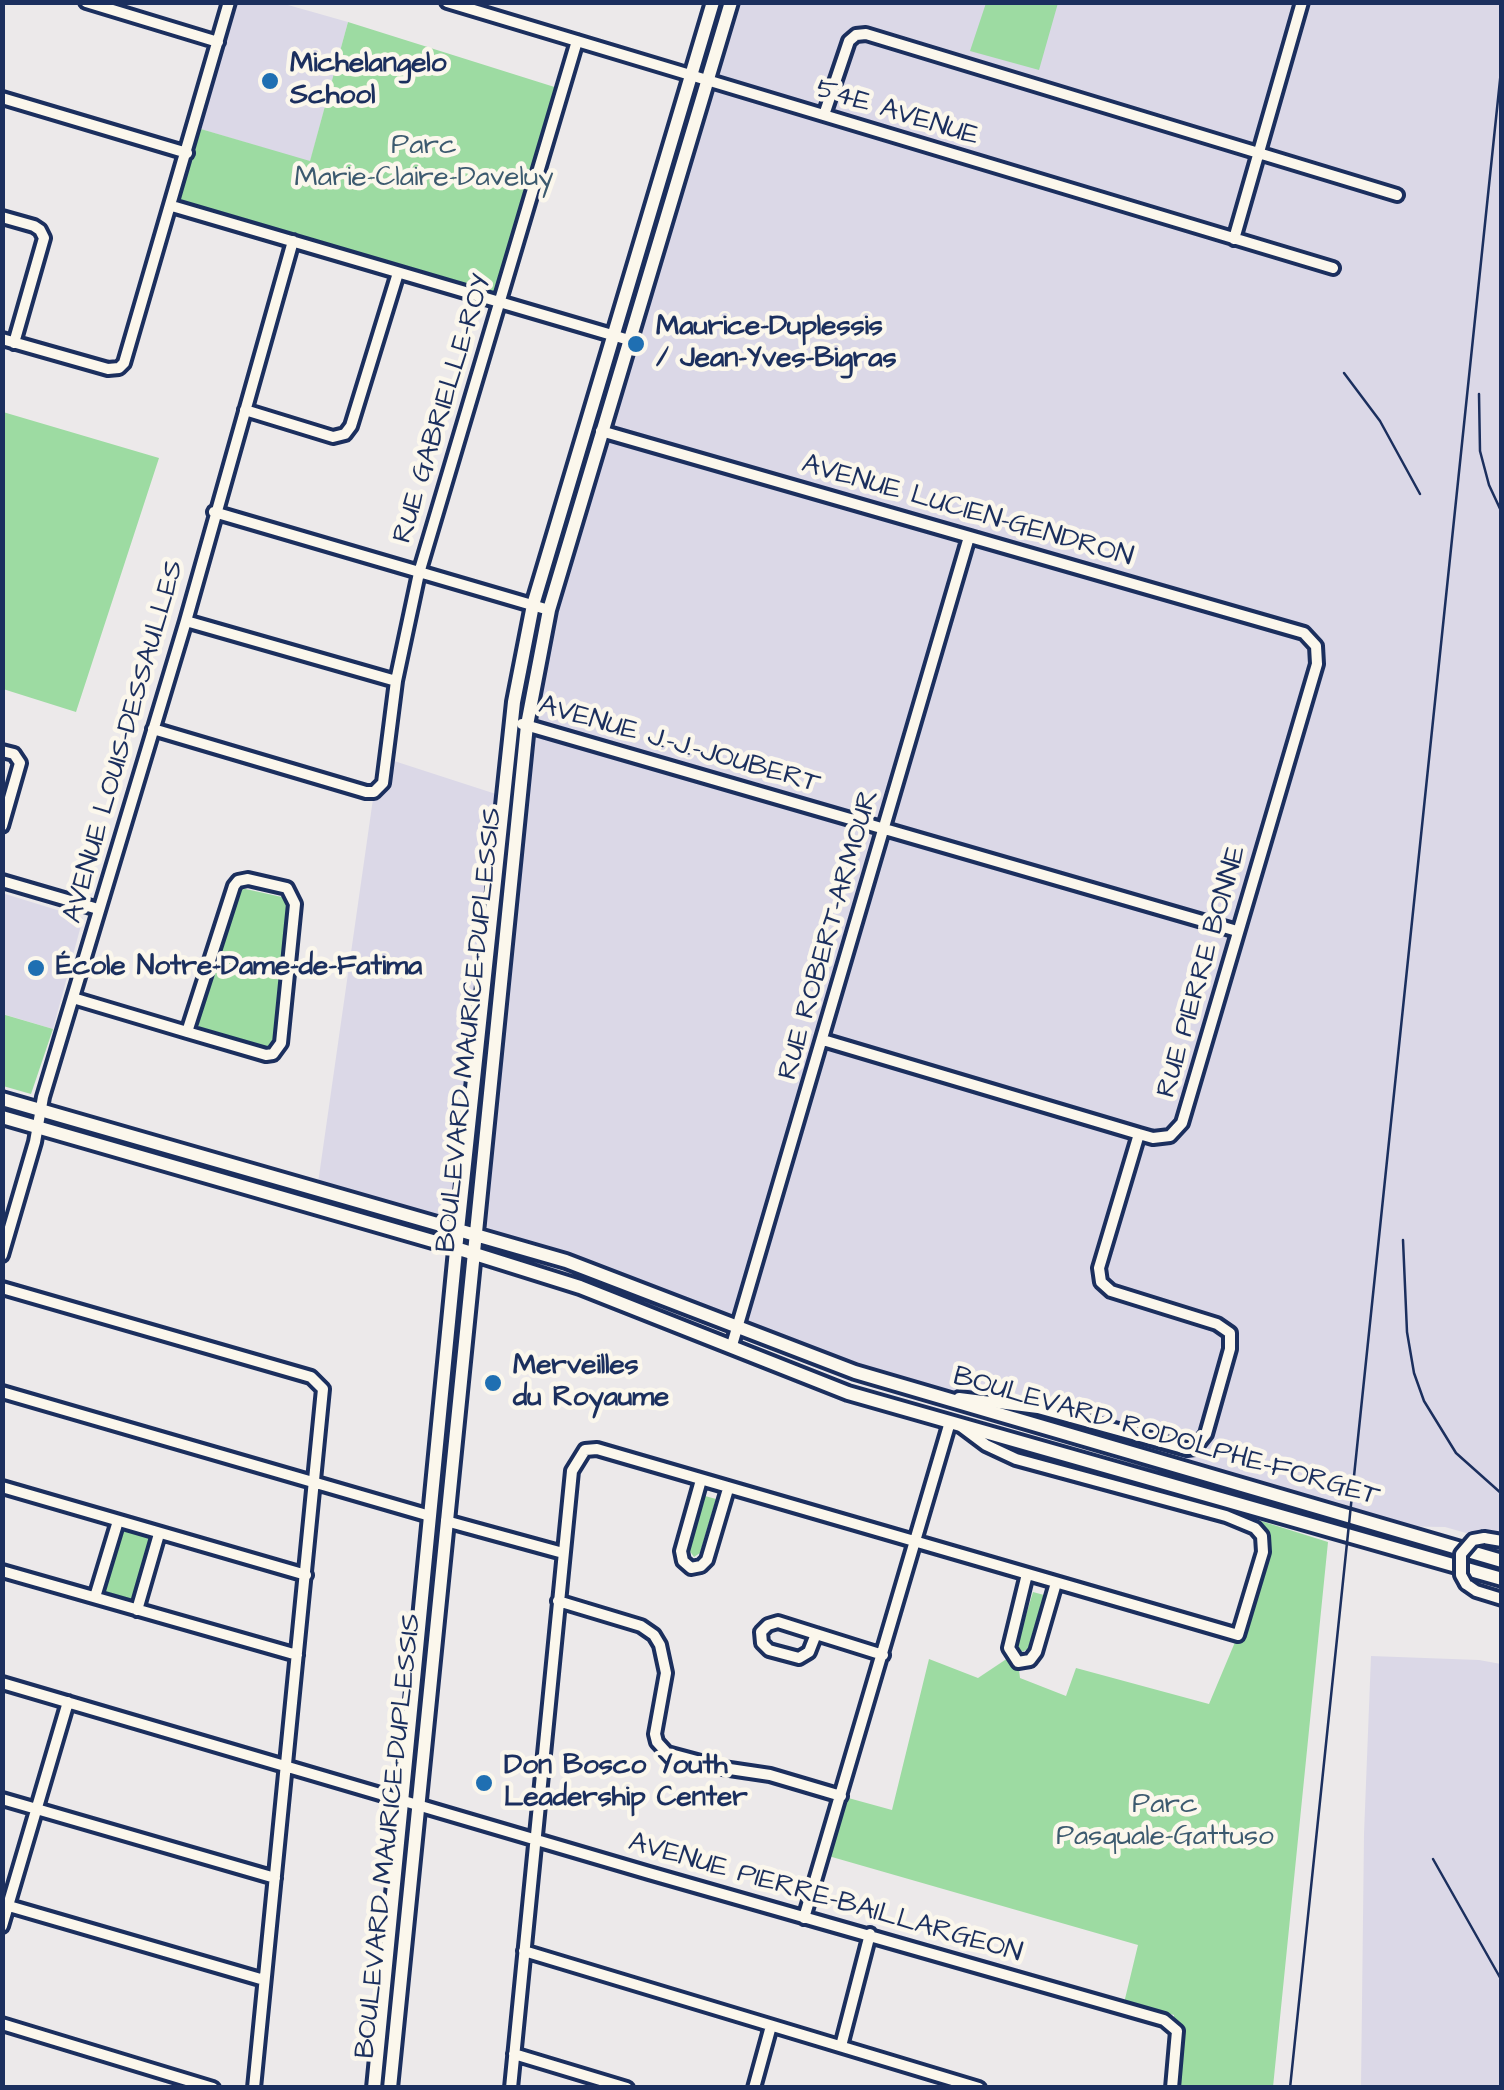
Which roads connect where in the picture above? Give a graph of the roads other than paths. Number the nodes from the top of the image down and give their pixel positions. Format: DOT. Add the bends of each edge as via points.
graph roads {
  1 [pos="86,2"];
  2 [pos="229,2"];
  3 [pos="447,2"];
  4 [pos="713,2"];
  5 [pos="731,2"];
  6 [pos="1302,2"];
  7 [pos="577,41"];
  8 [pos="218,42"];
  9 [pos="692,75"];
  10 [pos="707,80"];
  11 [pos="2,98"];
  12 [pos="824,115"];
  13 [pos="1259,152"];
  14 [pos="187,153"];
  15 [pos="1397,195"];
  16 [pos="172,206"];
  17 [pos="2,217"];
  18 [pos="1234,239"];
  19 [pos="293,242"];
  20 [pos="1334,268"];
  21 [pos="398,273"];
  22 [pos="499,302"];
  23 [pos="613,336"];
  24 [pos="629,340"];
  25 [pos="8,341"];
  26 [pos="245,410"];
  27 [pos="601,431"];
  28 [pos="214,512"];
  29 [pos="969,536"];
  30 [pos="418,573"];
  31 [pos="533,605"];
  32 [pos="549,610"];
  33 [pos="186,621"];
  34 [pos="1316,646"];
  35 [pos="396,680"];
  36 [pos="511,722"];
  37 [pos="527,725"];
  38 [pos="153,729"];
  39 [pos="2,750"];
  40 [pos="2,826"];
  41 [pos="884,830"];
  42 [pos="2,881"];
  43 [pos="98,910"];
  44 [pos="1237,931"];
  45 [pos="72,998"];
  46 [pos="186,1032"];
  47 [pos="823,1040"];
  48 [pos="2,1099"];
  49 [pos="41,1110"];
  50 [pos="2,1117"];
  51 [pos="38,1128"];
  52 [pos="1140,1134"];
  53 [pos="458,1230"];
  54 [pos="475,1236"];
  55 [pos="457,1248"];
  56 [pos="2,1255"];
  57 [pos="474,1255"];
  58 [pos="2,1288"];
  59 [pos="738,1326"];
  60 [pos="732,1345"];
  61 [pos="855,1372"];
  62 [pos="2,1392"];
  63 [pos="848,1393"];
  64 [pos="932,1396"];
  65 [pos="954,1424"];
  66 [pos="701,1480"];
  67 [pos="315,1483"];
  68 [pos="2,1487"];
  69 [pos="728,1489"];
  70 [pos="430,1516"];
  71 [pos="118,1521"];
  72 [pos="446,1521"];
  73 [pos="160,1534"];
  74 [pos="914,1541"];
  75 [pos="1502,1541"];
  76 [pos="563,1554"];
  77 [pos="1502,1561"];
  78 [pos="2,1570"];
  79 [pos="1027,1574"];
  80 [pos="306,1575"];
  81 [pos="1502,1578"];
  82 [pos="1056,1583"];
  83 [pos="95,1597"];
  84 [pos="1502,1599"];
  85 [pos="558,1601"];
  86 [pos="138,1610"];
  87 [pos="816,1634"];
  88 [pos="297,1655"];
  89 [pos="883,1655"];
  90 [pos="2,1683"];
  91 [pos="68,1702"];
  92 [pos="286,1766"];
  93 [pos="842,1796"];
  94 [pos="2,1799"];
  95 [pos="402,1800"];
  96 [pos="418,1804"];
  97 [pos="37,1810"];
  98 [pos="535,1840"];
  99 [pos="275,1878"];
  100 [pos="6,1905"];
  101 [pos="804,1918"];
  102 [pos="2,1926"];
  103 [pos="870,1934"];
  104 [pos="524,1951"];
  105 [pos="264,1980"];
  106 [pos="2,2024"];
  107 [pos="771,2026"];
  108 [pos="840,2046"];
  109 [pos="514,2054"];
  110 [pos="213,2088"];
  111 [pos="254,2088"];
  112 [pos="374,2088"];
  113 [pos="390,2088"];
  114 [pos="511,2088"];
  115 [pos="627,2088"];
  116 [pos="754,2088"];
  117 [pos="979,2088"];
  118 [pos="1172,2088"];
  1 -- 8 [label="street"];
  2 -- 8 [label="street"];
  3 -- 7 [label="street, 54E AVENUE"];
  4 -- 9 [label="street, BOULEVARD MAURICE-DUPLESSIS"];
  5 -- 10 [label="street, BOULEVARD MAURICE-DUPLESSIS"];
  6 -- 13 [label="street"];
  7 -- 9 [label="street, 54E AVENUE"];
  7 -- 22 [label="street, RUE GABRIELLE-ROY"];
  8 -- 14 [label="street"];
  9 -- 10 [label="street, 54E AVENUE"];
  9 -- 23 [label="street, BOULEVARD MAURICE-DUPLESSIS"];
  10 -- 12 [label="street, 54E AVENUE"];
  10 -- 24 [label="street, BOULEVARD MAURICE-DUPLESSIS"];
  11 -- 14 [label="street"];
  12 -- 13 [label="street" via="849,41 861,34"];
  12 -- 18 [label="street, 54E AVENUE"];
  13 -- 15 [label="street"];
  13 -- 18 [label="street"];
  14 -- 16 [label="street"];
  16 -- 19 [label="street"];
  16 -- 25 [label="street" via="120,368"];
  17 -- 25 [label="street" via="34,226 44,238"];
  18 -- 20 [label="street, 54E AVENUE"];
  19 -- 21 [label="street"];
  19 -- 26 [label="street, AVENUE LOUIS-DESSAULLES"];
  21 -- 22 [label="street"];
  21 -- 26 [label="street" via="345,434"];
  22 -- 23 [label="street"];
  22 -- 30 [label="street, RUE GABRIELLE-ROY"];
  23 -- 24 [label="street"];
  23 -- 31 [label="street, BOULEVARD MAURICE-DUPLESSIS"];
  24 -- 27 [label="street, BOULEVARD MAURICE-DUPLESSIS"];
  26 -- 28 [label="street, AVENUE LOUIS-DESSAULLES"];
  27 -- 29 [label="street, AVENUE LUCIEN-GENDRON"];
  27 -- 32 [label="street, BOULEVARD MAURICE-DUPLESSIS"];
  28 -- 30 [label="street"];
  28 -- 33 [label="street, AVENUE LOUIS-DESSAULLES"];
  29 -- 34 [label="street, AVENUE LUCIEN-GENDRON" via="1304,633"];
  29 -- 41 [label="street, RUE ROBERT-ARMOUR"];
  30 -- 31 [label="street"];
  30 -- 35 [label="street, RUE GABRIELLE-ROY"];
  31 -- 32 [label="street"];
  31 -- 36 [label="street, BOULEVARD MAURICE-DUPLESSIS"];
  32 -- 37 [label="street, BOULEVARD MAURICE-DUPLESSIS"];
  33 -- 35 [label="street"];
  33 -- 38 [label="street, AVENUE LOUIS-DESSAULLES"];
  34 -- 44 [label="street, RUE PIERRE BONNE" via="1317,664"];
  35 -- 38 [label="street, RUE GABRIELLE-ROY" via="388,759 374,792"];
  36 -- 37 [label="street, AVENUE J.-J.-JOUBERT"];
  36 -- 53 [label="street, BOULEVARD MAURICE-DUPLESSIS"];
  37 -- 41 [label="street, AVENUE J.-J.-JOUBERT"];
  37 -- 54 [label="street, BOULEVARD MAURICE-DUPLESSIS"];
  38 -- 43 [label="street, AVENUE LOUIS-DESSAULLES"];
  39 -- 40 [label="street" via="20,763"];
  41 -- 44 [label="street, AVENUE J.-J.-JOUBERT"];
  41 -- 47 [label="street, RUE ROBERT-ARMOUR"];
  42 -- 43 [label="street"];
  43 -- 45 [label="street, AVENUE LOUIS-DESSAULLES"];
  44 -- 52 [label="street, RUE PIERRE BONNE" via="1182,1123 1170,1136"];
  45 -- 46 [label="street"];
  45 -- 49 [label="street, AVENUE LOUIS-DESSAULLES"];
  46 -- 46 [label="street" via="266,1055 278,1050 295,904 287,888 248,878 234,886"];
  47 -- 52 [label="street"];
  47 -- 59 [label="street, RUE ROBERT-ARMOUR"];
  48 -- 49 [label="street, BOULEVARD RODOLPHE-FORGET"];
  49 -- 51 [label="street, AVENUE LOUIS-DESSAULLES"];
  49 -- 53 [label="street, BOULEVARD RODOLPHE-FORGET"];
  50 -- 51 [label="street, BOULEVARD RODOLPHE-FORGET"];
  51 -- 55 [label="street, BOULEVARD RODOLPHE-FORGET"];
  51 -- 56 [label="street, AVENUE LOUIS-DESSAULLES"];
  52 -- 64 [label="street" via="1100,1268 1105,1288 1230,1332 1206,1434 1195,1448 1038,1408"];
  53 -- 54 [label="street, BOULEVARD RODOLPHE-FORGET"];
  53 -- 55 [label="street, BOULEVARD MAURICE-DUPLESSIS"];
  54 -- 57 [label="street, BOULEVARD MAURICE-DUPLESSIS"];
  54 -- 59 [label="street, BOULEVARD RODOLPHE-FORGET"];
  55 -- 57 [label="street, BOULEVARD RODOLPHE-FORGET"];
  55 -- 70 [label="street, BOULEVARD MAURICE-DUPLESSIS"];
  57 -- 60 [label="street, BOULEVARD RODOLPHE-FORGET"];
  57 -- 72 [label="street, BOULEVARD MAURICE-DUPLESSIS"];
  58 -- 67 [label="street" via="311,1377 324,1395"];
  59 -- 60 [label="street, RUE ROBERT-ARMOUR"];
  59 -- 61 [label="street, BOULEVARD RODOLPHE-FORGET"];
  60 -- 63 [label="street, BOULEVARD RODOLPHE-FORGET"];
  61 -- 63 [label="street"];
  61 -- 64 [label="street, BOULEVARD RODOLPHE-FORGET"];
  62 -- 67 [label="street"];
  63 -- 65 [label="street, BOULEVARD RODOLPHE-FORGET"];
  64 -- 77 [label="street, BOULEVARD RODOLPHE-FORGET"];
  65 -- 74 [label="street"];
  65 -- 81 [label="street, BOULEVARD RODOLPHE-FORGET"];
  65 -- 82 [label="street, BOULEVARD RODOLPHE-FORGET" via="1016,1459 1226,1516 1262,1536 1238,1635"];
  66 -- 69 [label="street"];
  66 -- 69 [label="street" via="681,1551 691,1568 707,1560"];
  66 -- 76 [label="street" via="586,1450 572,1471"];
  67 -- 70 [label="street"];
  67 -- 80 [label="street"];
  68 -- 71 [label="street"];
  69 -- 74 [label="street"];
  70 -- 95 [label="street, BOULEVARD MAURICE-DUPLESSIS"];
  71 -- 73 [label="street"];
  71 -- 83 [label="street"];
  72 -- 76 [label="street"];
  72 -- 96 [label="street, BOULEVARD MAURICE-DUPLESSIS"];
  73 -- 80 [label="street"];
  73 -- 86 [label="street"];
  74 -- 79 [label="street"];
  74 -- 89 [label="street"];
  75 -- 84 [label="street, bridge" via="1474,1540 1460,1554 1466,1584"];
  76 -- 85 [label="street"];
  78 -- 83 [label="street"];
  79 -- 82 [label="street"];
  79 -- 82 [label="street" via="1009,1648 1018,1662 1036,1652"];
  80 -- 88 [label="street"];
  83 -- 86 [label="street"];
  85 -- 93 [label="street" via="654,1636 666,1673 654,1734 667,1752"];
  85 -- 98 [label="street"];
  86 -- 88 [label="street"];
  87 -- 87 [label="street" via="778,1622 761,1632 769,1650 799,1658"];
  87 -- 89 [label="street"];
  88 -- 92 [label="street"];
  89 -- 93 [label="street"];
  90 -- 91 [label="street, AVENUE PIERRE-BAILLARGEON"];
  91 -- 92 [label="street, AVENUE PIERRE-BAILLARGEON"];
  91 -- 97 [label="street"];
  92 -- 95 [label="street, AVENUE PIERRE-BAILLARGEON"];
  92 -- 99 [label="street"];
  93 -- 101 [label="street"];
  94 -- 97 [label="street"];
  95 -- 96 [label="street, AVENUE PIERRE-BAILLARGEON"];
  95 -- 112 [label="street, BOULEVARD MAURICE-DUPLESSIS"];
  96 -- 98 [label="street, AVENUE PIERRE-BAILLARGEON"];
  96 -- 113 [label="street, BOULEVARD MAURICE-DUPLESSIS"];
  97 -- 99 [label="street"];
  97 -- 100 [label="street"];
  98 -- 101 [label="street, AVENUE PIERRE-BAILLARGEON"];
  98 -- 104 [label="street"];
  99 -- 105 [label="street"];
  100 -- 102 [label="street"];
  100 -- 105 [label="street"];
  101 -- 103 [label="street, AVENUE PIERRE-BAILLARGEON"];
  103 -- 108 [label="street"];
  103 -- 118 [label="street, AVENUE PIERRE-BAILLARGEON" via="1164,2020 1177,2037"];
  104 -- 107 [label="street"];
  104 -- 109 [label="street"];
  105 -- 111 [label="street"];
  106 -- 110 [label="street"];
  107 -- 108 [label="street"];
  107 -- 116 [label="street"];
  108 -- 117 [label="street"];
  109 -- 114 [label="street"];
  109 -- 115 [label="street"];
}
